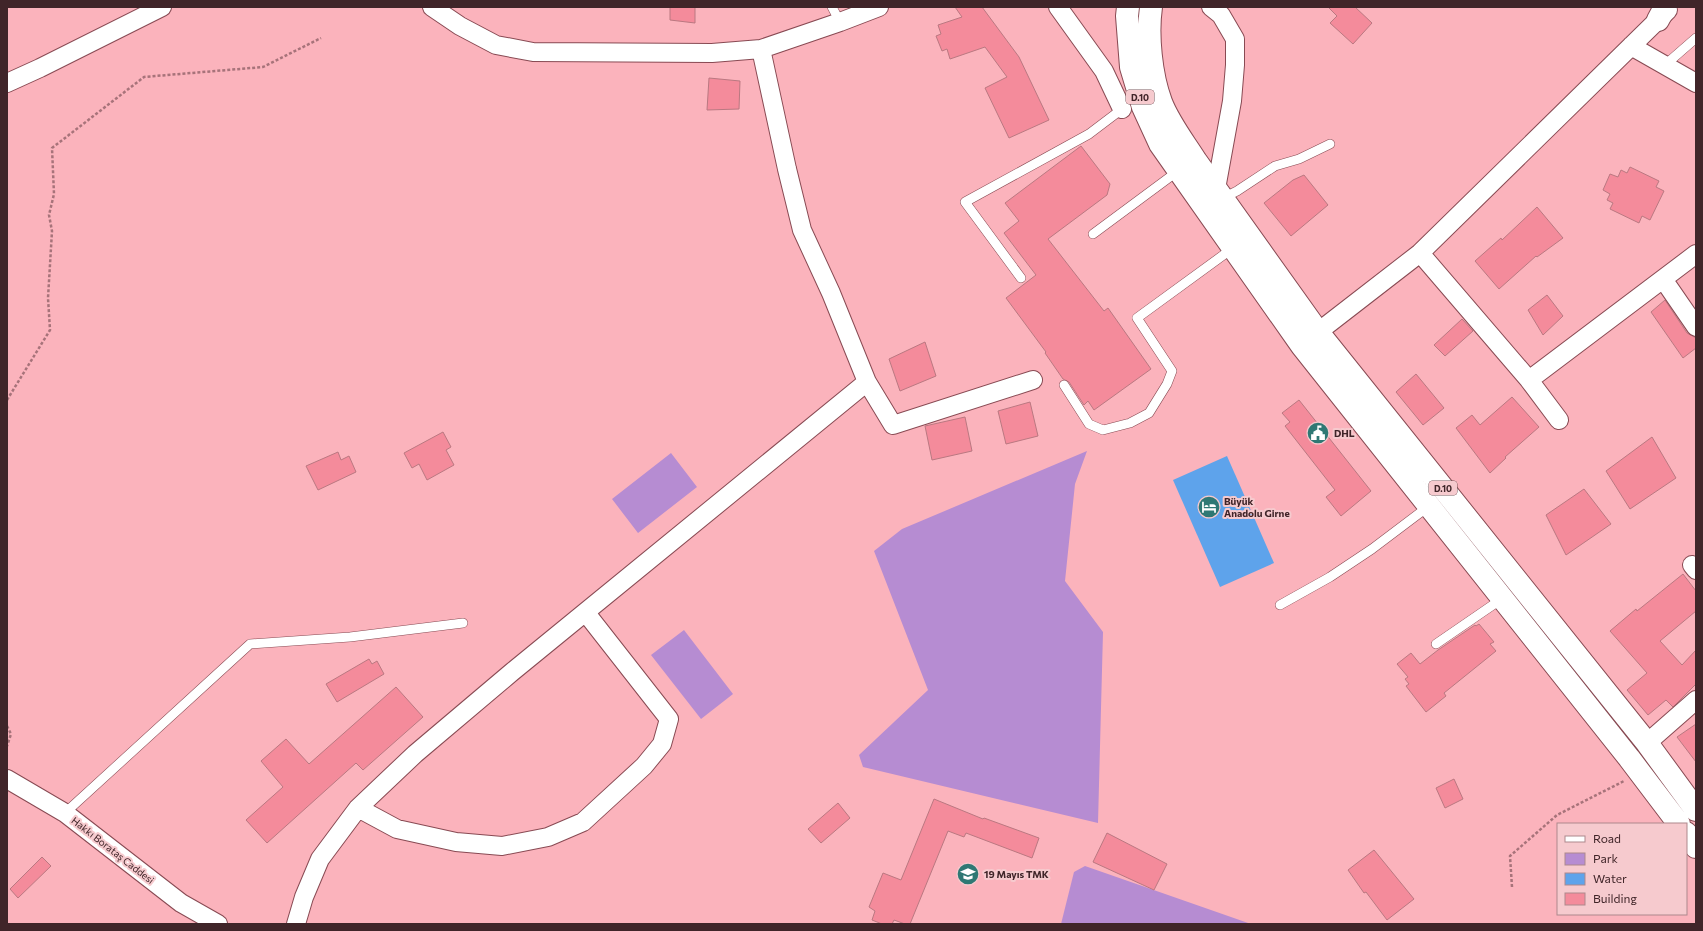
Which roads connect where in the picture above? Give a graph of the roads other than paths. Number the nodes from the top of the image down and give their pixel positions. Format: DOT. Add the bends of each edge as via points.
graph roads {
  1 [pos="162,7"];
  2 [pos="432,7"];
  3 [pos="879,7"];
  4 [pos="1058,7"];
  5 [pos="1128,7"];
  6 [pos="1151,7"];
  7 [pos="1211,7"];
  8 [pos="1665,11"];
  9 [pos="836,14"];
  10 [pos="1696,38"];
  11 [pos="1631,46"];
  12 [pos="761,48"];
  13 [pos="1665,65"];
  14 [pos="7,83"];
  15 [pos="1696,83"];
  16 [pos="1122,109"];
  17 [pos="1330,144"];
  18 [pos="1178,171"];
  19 [pos="1220,193"];
  20 [pos="1093,234"];
  21 [pos="1233,248"];
  22 [pos="1420,253"];
  23 [pos="1696,254"];
  24 [pos="1021,278"];
  25 [pos="1663,279"];
  26 [pos="1696,327"];
  27 [pos="1318,332"];
  28 [pos="1033,380"];
  29 [pos="1529,380"];
  30 [pos="867,382"];
  31 [pos="1064,385"];
  32 [pos="1559,420"];
  33 [pos="1429,506"];
  34 [pos="1503,598"];
  35 [pos="1280,605"];
  36 [pos="586,612"];
  37 [pos="463,623"];
  38 [pos="1436,644"];
  39 [pos="1696,700"];
  40 [pos="1647,744"];
  41 [pos="7,779"];
  42 [pos="358,808"];
  43 [pos="1696,810"];
  44 [pos="65,813"];
  45 [pos="1678,823"];
  46 [pos="1687,835"];
  47 [pos="1696,847"];
  48 [pos="218,924"];
  49 [pos="296,924"];
  1 -- 14 [label="street"];
  2 -- 12 [label="street" via="460,26 496,44 533,52 712,53"];
  3 -- 9 [label="street"];
  4 -- 16 [label="street" via="1104,71"];
  5 -- 18 [label="main road, D.10" via="1131,67 1141,100 1160,144"];
  6 -- 19 [label="main road, D.10" via="1152,63 1162,102 1179,136"];
  7 -- 19 [label="street" via="1221,15 1235,39 1232,101"];
  8 -- 11 [label="street"];
  9 -- 12 [label="street"];
  10 -- 13 [label="lane"];
  11 -- 13 [label="street"];
  11 -- 22 [label="street"];
  12 -- 30 [label="street" via="802,230"];
  13 -- 15 [label="street"];
  16 -- 24 [label="lane" via="1089,134 965,202"];
  17 -- 19 [label="lane" via="1275,166 1237,191"];
  18 -- 20 [label="lane"];
  18 -- 21 [label="main road, D.10"];
  19 -- 27 [label="main road, D.10"];
  21 -- 31 [label="lane" via="1137,318 1172,372 1149,413 1130,423 1103,430 1089,424"];
  21 -- 33 [label="main road, D.10" via="1302,346"];
  22 -- 27 [label="street"];
  22 -- 29 [label="street"];
  23 -- 25 [label="street"];
  25 -- 26 [label="street"];
  25 -- 29 [label="street"];
  27 -- 40 [label="main road, D.10"];
  28 -- 30 [label="street" via="893,425"];
  29 -- 32 [label="street"];
  30 -- 36 [label="street"];
  33 -- 34 [label="main road, D.10"];
  33 -- 35 [label="lane" via="1372,549"];
  34 -- 38 [label="lane"];
  34 -- 45 [label="main road, D.10"];
  36 -- 42 [label="street" via="415,754"];
  36 -- 42 [label="street" via="669,719 662,744 644,766 583,822 548,837 502,846 456,842 397,829"];
  37 -- 44 [label="lane" via="350,637 250,644"];
  39 -- 40 [label="street"];
  40 -- 43 [label="main road, D.10"];
  41 -- 44 [label="street, Hakkı Borataş Caddesi"];
  42 -- 49 [label="street" via="320,859"];
  44 -- 48 [label="street, Hakkı Borataş Caddesi" via="181,903"];
  46 -- 47 [label="main road"];
}
